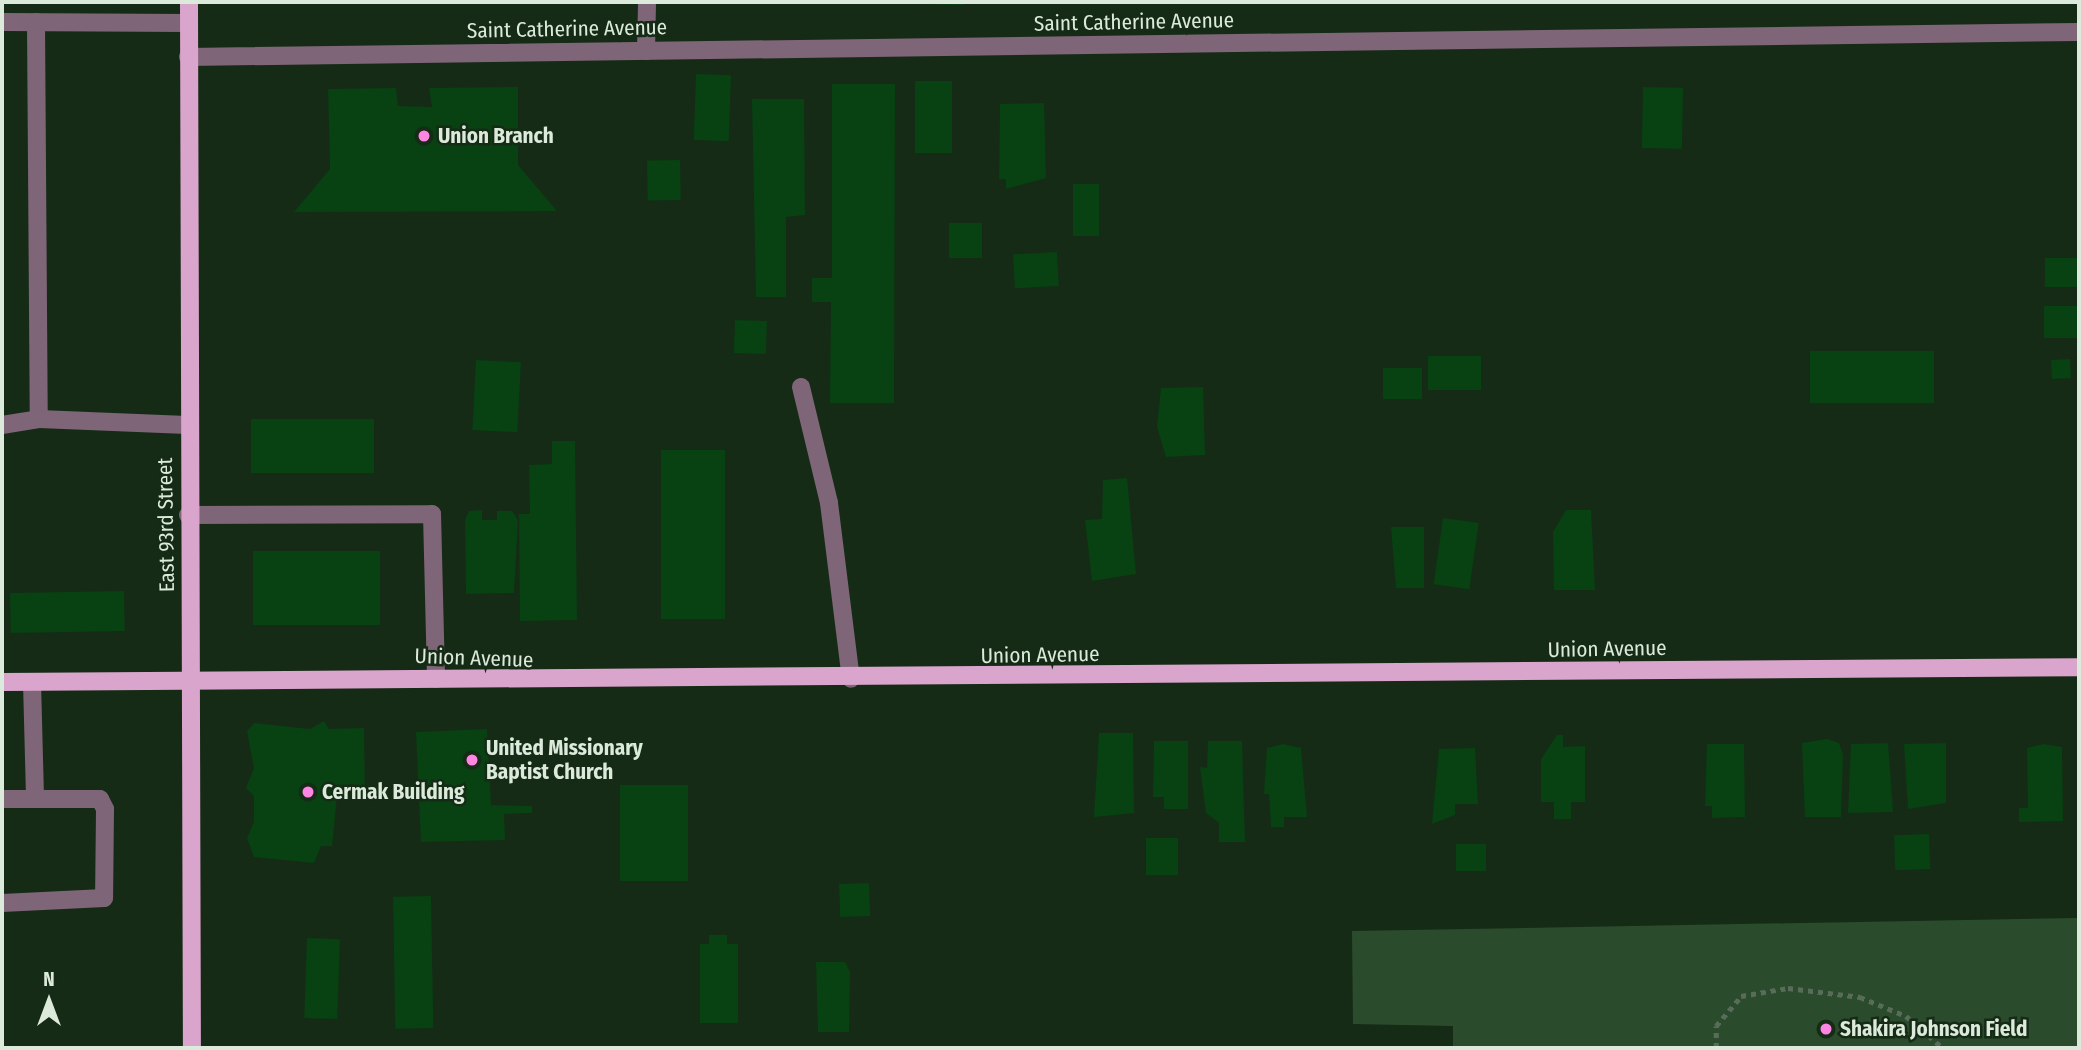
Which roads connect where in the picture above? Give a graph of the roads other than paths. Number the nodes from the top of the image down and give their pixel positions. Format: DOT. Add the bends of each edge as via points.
graph roads {
  1 [pos="188,2"];
  2 [pos="647,2"];
  3 [pos="2,22"];
  4 [pos="36,22"];
  5 [pos="188,23"];
  6 [pos="2079,32"];
  7 [pos="646,51"];
  8 [pos="188,57"];
  9 [pos="801,387"];
  10 [pos="39,419"];
  11 [pos="2,425"];
  12 [pos="187,425"];
  13 [pos="188,515"];
  14 [pos="2079,667"];
  15 [pos="436,679"];
  16 [pos="851,679"];
  17 [pos="192,681"];
  18 [pos="2,682"];
  19 [pos="33,682"];
  20 [pos="35,798"];
  21 [pos="2,799"];
  22 [pos="2,903"];
  23 [pos="192,1048"];
  1 -- 5 [label="main road, East 93rd Street"];
  2 -- 7 [label="street"];
  3 -- 4 [label="street"];
  4 -- 5 [label="street"];
  4 -- 10 [label="street"];
  5 -- 8 [label="main road, East 93rd Street"];
  6 -- 7 [label="street, Saint Catherine Avenue"];
  7 -- 8 [label="street, Saint Catherine Avenue"];
  8 -- 12 [label="main road, East 93rd Street"];
  9 -- 16 [label="street" via="829,503"];
  10 -- 11 [label="street"];
  10 -- 12 [label="street"];
  12 -- 13 [label="main road, East 93rd Street"];
  13 -- 15 [label="street" via="432,514"];
  13 -- 17 [label="main road, East 93rd Street"];
  14 -- 16 [label="main road, Union Avenue"];
  15 -- 16 [label="main road, Union Avenue"];
  15 -- 17 [label="main road, Union Avenue"];
  17 -- 19 [label="main road, Union Avenue"];
  17 -- 23 [label="main road, East 93rd Street"];
  18 -- 19 [label="main road, Union Avenue"];
  19 -- 20 [label="street"];
  20 -- 21 [label="street"];
  20 -- 22 [label="street" via="100,799 104,898"];
}
